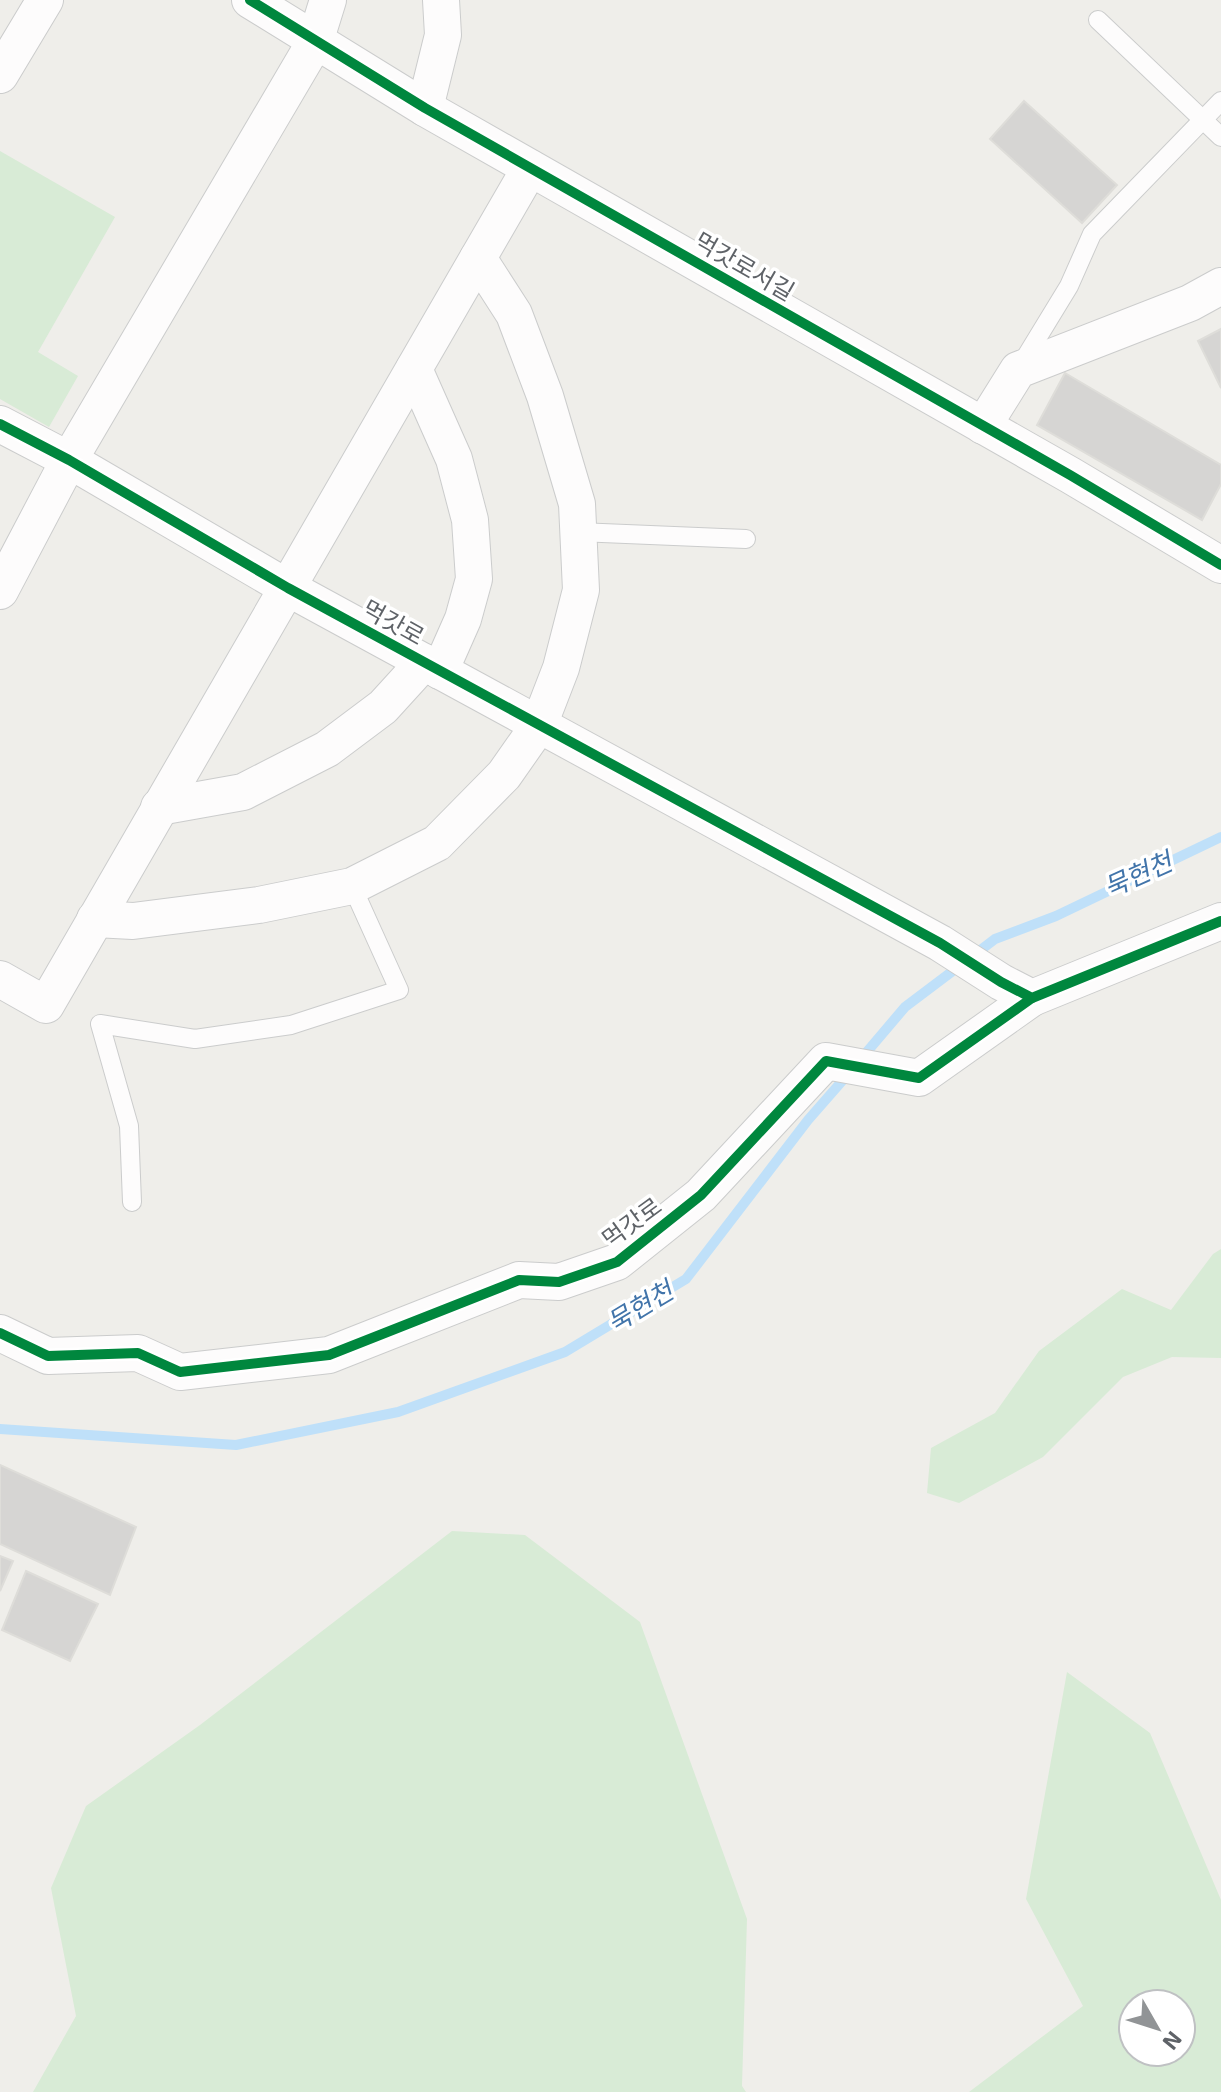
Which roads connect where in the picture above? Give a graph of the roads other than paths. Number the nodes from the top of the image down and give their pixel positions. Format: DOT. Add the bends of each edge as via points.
graph roads {
  1 [pos="45,0"];
  2 [pos="250,0"];
  3 [pos="328,0"];
  4 [pos="441,0"];
  5 [pos="1098,20"];
  6 [pos="315,42"];
  7 [pos="0,75"];
  8 [pos="1221,101"];
  9 [pos="425,108"];
  10 [pos="1203,120"];
  11 [pos="1221,137"];
  12 [pos="530,168"];
  13 [pos="478,258"];
  14 [pos="1221,286"];
  15 [pos="414,369"];
  16 [pos="1018,370"];
  17 [pos="0,424"];
  18 [pos="983,426"];
  19 [pos="69,460"];
  20 [pos="578,532"];
  21 [pos="746,539"];
  22 [pos="1221,565"];
  23 [pos="288,588"];
  24 [pos="0,591"];
  25 [pos="432,667"];
  26 [pos="539,725"];
  27 [pos="159,807"];
  28 [pos="352,886"];
  29 [pos="95,919"];
  30 [pos="1221,921"];
  31 [pos="0,979"];
  32 [pos="1017,990"];
  33 [pos="132,1202"];
  34 [pos="0,1333"];
  1 -- 7 [label="street"];
  2 -- 6 [label="street, 먹갓로서길"];
  3 -- 6 [label="street"];
  4 -- 9 [label="street" via="443,35"];
  5 -- 10 [label="lane"];
  6 -- 9 [label="street, 먹갓로서길"];
  6 -- 19 [label="street"];
  8 -- 10 [label="lane"];
  9 -- 12 [label="street, 먹갓로서길"];
  10 -- 11 [label="lane"];
  10 -- 16 [label="lane" via="1092,234 1069,286"];
  12 -- 13 [label="street"];
  12 -- 18 [label="street, 먹갓로서길"];
  13 -- 15 [label="street"];
  13 -- 20 [label="street" via="514,314 545,396 577,504"];
  14 -- 16 [label="street"];
  15 -- 23 [label="street"];
  15 -- 25 [label="street" via="454,459 470,520 474,579 463,619"];
  16 -- 18 [label="street"];
  17 -- 19 [label="street, 먹갓로"];
  18 -- 22 [label="street, 먹갓로서길"];
  19 -- 23 [label="street, 먹갓로"];
  19 -- 24 [label="street"];
  20 -- 21 [label="lane"];
  20 -- 26 [label="street" via="581,590 561,668"];
  23 -- 25 [label="street, 먹갓로"];
  23 -- 27 [label="street"];
  25 -- 26 [label="street, 먹갓로"];
  25 -- 27 [label="street" via="327,749 243,792"];
  26 -- 28 [label="street" via="504,775 437,843"];
  26 -- 32 [label="street, 먹갓로"];
  27 -- 29 [label="street"];
  28 -- 29 [label="street" via="259,905 133,921"];
  28 -- 33 [label="lane" via="399,990 291,1025 195,1039 100,1024 129,1126"];
  29 -- 31 [label="street" via="46,1005"];
  30 -- 32 [label="street, 먹갓로"];
  32 -- 34 [label="street, 먹갓로" via="919,1078 826,1061 701,1195 617,1262 559,1282 519,1280 329,1355 180,1372 138,1353 48,1356"];
}
